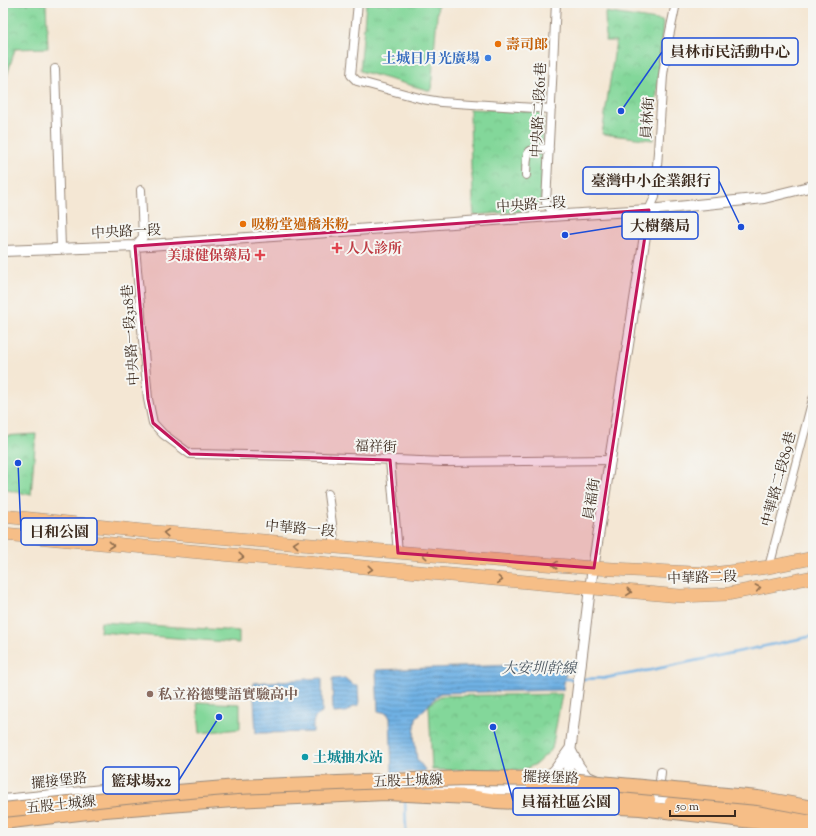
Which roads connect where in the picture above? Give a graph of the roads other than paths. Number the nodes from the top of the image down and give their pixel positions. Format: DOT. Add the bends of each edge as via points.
graph roads {
  1 [pos="358,3"];
  2 [pos="556,3"];
  3 [pos="676,3"];
  4 [pos="55,69"];
  5 [pos="551,109"];
  6 [pos="549,149"];
  7 [pos="526,175"];
  8 [pos="813,186"];
  9 [pos="141,190"];
  10 [pos="649,210"];
  11 [pos="556,216"];
  12 [pos="250,237"];
  13 [pos="135,246"];
  14 [pos="61,248"];
  15 [pos="3,251"];
  16 [pos="813,401"];
  17 [pos="153,423"];
  18 [pos="390,460"];
  19 [pos="611,460"];
  20 [pos="328,494"];
  21 [pos="3,516"];
  22 [pos="3,534"];
  23 [pos="334,547"];
  24 [pos="398,552"];
  25 [pos="813,558"];
  26 [pos="770,567"];
  27 [pos="594,568"];
  28 [pos="813,577"];
  29 [pos="590,588"];
  30 [pos="570,750"];
  31 [pos="661,772"];
  32 [pos="466,778"];
  33 [pos="528,790"];
  34 [pos="238,792"];
  35 [pos="570,792"];
  36 [pos="615,793"];
  37 [pos="469,797"];
  38 [pos="658,798"];
  39 [pos="3,800"];
  40 [pos="813,808"];
  41 [pos="3,810"];
  42 [pos="3,816"];
  43 [pos="813,817"];
  44 [pos="3,822"];
  45 [pos="813,828"];
  1 -- 5 [label="street" via="351,75 357,81 435,101"];
  2 -- 5 [label="street, 中央路二段61巷"];
  3 -- 10 [label="street, 員林街" via="663,75 655,197"];
  4 -- 14 [label="street"];
  5 -- 6 [label="street, 中央路二段61巷"];
  6 -- 7 [label="street" via="535,148 528,152"];
  6 -- 11 [label="street, 中央路二段61巷" via="546,203"];
  8 -- 10 [label="street, 中央路二段" via="764,198"];
  9 -- 13 [label="street" via="143,237"];
  10 -- 11 [label="street, 中央路二段"];
  10 -- 19 [label="street, 員福街"];
  11 -- 12 [label="street, 中央路二段"];
  12 -- 13 [label="street, 中央路一段"];
  13 -- 14 [label="street, 中央路一段"];
  13 -- 17 [label="street, 中央路一段318巷" via="148,399"];
  14 -- 15 [label="street, 中央路一段"];
  16 -- 26 [label="street, 中華路二段89巷"];
  17 -- 18 [label="street, 福祥街" via="163,434 190,454"];
  18 -- 19 [label="street, 福祥街"];
  18 -- 24 [label="street"];
  19 -- 27 [label="street, 員福街"];
  20 -- 23 [label="street"];
  23 -- 21 [label="main road, 中華路一段, one-way"];
  22 -- 29 [label="main road, one-way"];
  23 -- 24 [label="main road, 中華路一段"];
  27 -- 24 [label="main road, 中華路一段, one-way"];
  25 -- 26 [label="main road, 中華路二段"];
  26 -- 27 [label="main road, 中華路二段" via="712,574"];
  27 -- 29 [label="street, 員福街"];
  29 -- 28 [label="main road, 中華路二段, one-way" via="680,596 728,594"];
  29 -- 30 [label="street, 員福街"];
  30 -- 33 [label="street" via="555,770"];
  30 -- 35 [label="street, 員福街"];
  30 -- 36 [label="street" via="586,776"];
  31 -- 38 [label="street"];
  32 -- 35 [label="highway, bridge" via="507,785 541,786"];
  32 -- 40 [label="highway, 五股土城線, bridge" via="558,779 758,798"];
  32 -- 41 [label="highway, 五股土城線, bridge" via="237,787"];
  33 -- 34 [label="street, 擺接堡路" via="396,786"];
  33 -- 35 [label="street, 擺接堡路"];
  34 -- 39 [label="street, 擺接堡路" via="132,787"];
  34 -- 42 [label="street, 擺接堡路"];
  35 -- 36 [label="street, 擺接堡路"];
  35 -- 37 [label="highway, bridge" via="505,792"];
  35 -- 43 [label="highway"];
  36 -- 38 [label="street, 擺接堡路"];
  37 -- 44 [label="highway, 五股土城線" via="386,793 234,800 105,810"];
  37 -- 45 [label="highway, 五股土城線" via="640,808"];
  38 -- 43 [label="street, 擺接堡路"];
}
